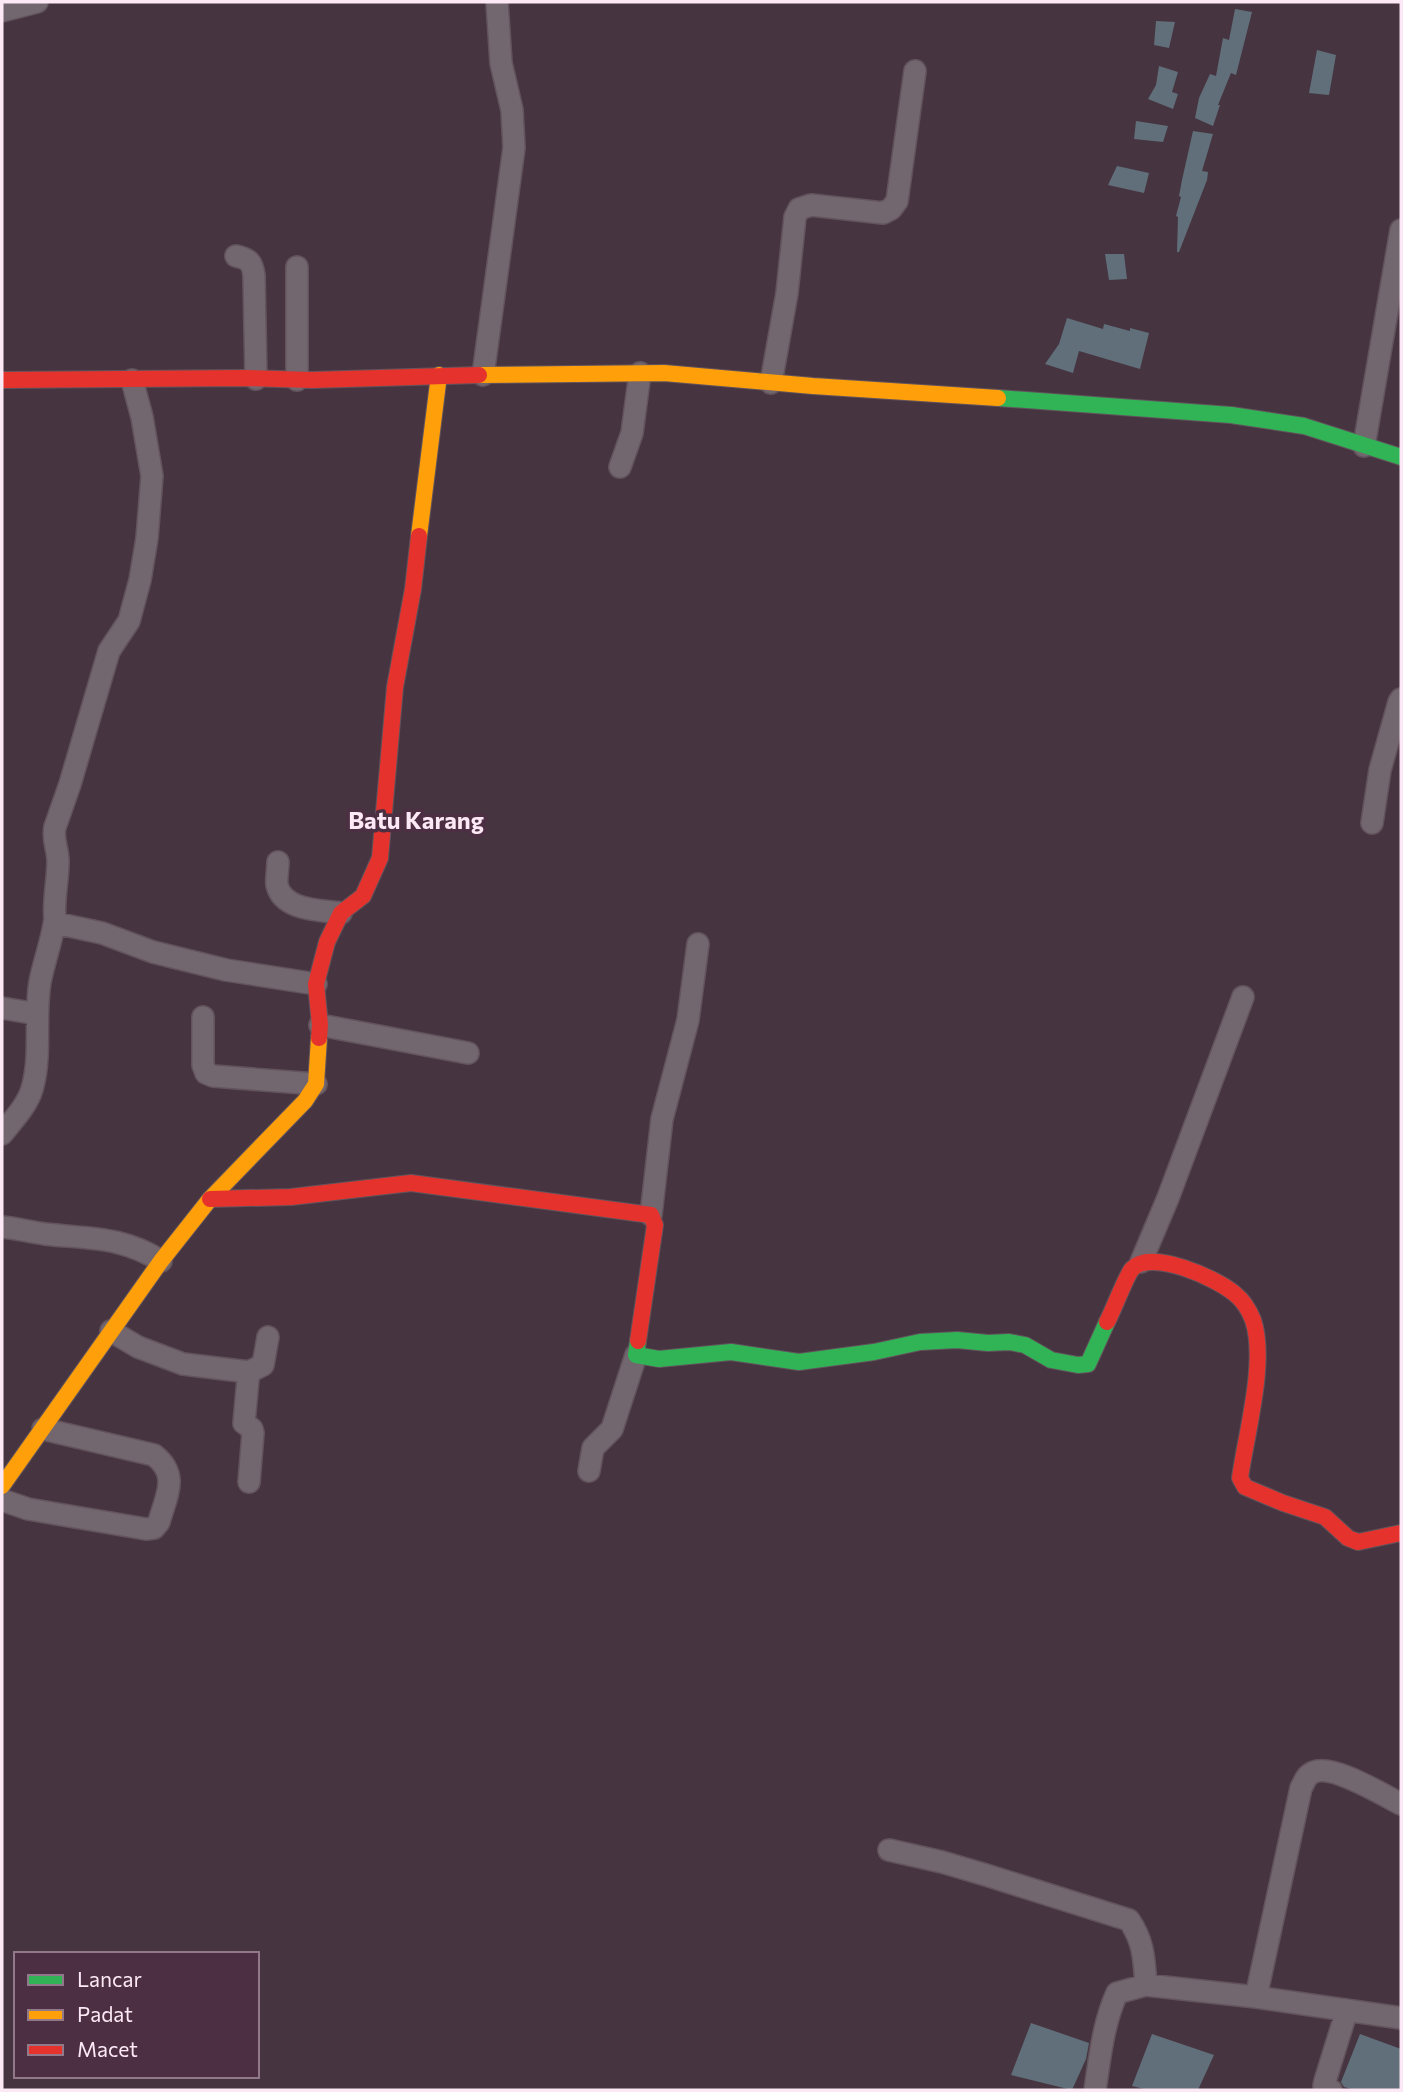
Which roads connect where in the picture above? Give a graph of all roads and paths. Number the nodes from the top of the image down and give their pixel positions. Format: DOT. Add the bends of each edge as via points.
graph roads {
  1 [pos="37,2"];
  2 [pos="497,2"];
  3 [pos="2,11"];
  4 [pos="915,71"];
  5 [pos="1401,230"];
  6 [pos="236,256"];
  7 [pos="297,267"];
  8 [pos="640,373"];
  9 [pos="439,375"];
  10 [pos="483,375"];
  11 [pos="256,379"];
  12 [pos="2,380"];
  13 [pos="132,380"];
  14 [pos="297,380"];
  15 [pos="771,383"];
  16 [pos="1364,446"];
  17 [pos="1401,457"];
  18 [pos="620,467"];
  19 [pos="1401,699"];
  20 [pos="1372,823"];
  21 [pos="278,862"];
  22 [pos="341,913"];
  23 [pos="55,919"];
  24 [pos="698,944"];
  25 [pos="316,984"];
  26 [pos="1242,997"];
  27 [pos="2,1008"];
  28 [pos="37,1014"];
  29 [pos="203,1017"];
  30 [pos="320,1025"];
  31 [pos="468,1053"];
  32 [pos="316,1084"];
  33 [pos="2,1134"];
  34 [pos="210,1199"];
  35 [pos="651,1215"];
  36 [pos="2,1227"];
  37 [pos="161,1261"];
  38 [pos="1141,1262"];
  39 [pos="111,1331"];
  40 [pos="268,1337"];
  41 [pos="636,1355"];
  42 [pos="249,1372"];
  43 [pos="43,1429"];
  44 [pos="589,1471"];
  45 [pos="4,1477"];
  46 [pos="249,1482"];
  47 [pos="2,1500"];
  48 [pos="1401,1533"];
  49 [pos="1401,1804"];
  50 [pos="889,1850"];
  51 [pos="1146,1985"];
  52 [pos="1256,1997"];
  53 [pos="1347,2010"];
  54 [pos="1401,2018"];
  55 [pos="1095,2090"];
  56 [pos="1331,2090"];
  1 -- 3 [label="street"];
  2 -- 10 [label="street" via="500,63 512,110 514,148"];
  4 -- 15 [label="street" via="897,201 891,209 883,213 811,205 799,209 795,217"];
  5 -- 16 [label="street"];
  6 -- 11 [label="street" via="252,263 254,275"];
  7 -- 14 [label="street"];
  8 -- 10 [label="street"];
  8 -- 15 [label="street"];
  8 -- 18 [label="street" via="632,433"];
  9 -- 10 [label="street"];
  9 -- 14 [label="street"];
  9 -- 22 [label="street" via="413,589 394,687 380,858 363,896"];
  11 -- 13 [label="street"];
  11 -- 14 [label="street"];
  12 -- 13 [label="street"];
  13 -- 23 [label="street" via="152,476 147,538 129,621 109,650 53,834 58,860"];
  15 -- 16 [label="street" via="1231,415 1304,426"];
  16 -- 17 [label="street"];
  19 -- 20 [label="street" via="1380,770"];
  21 -- 22 [label="street" via="277,886 288,901"];
  22 -- 25 [label="street" via="327,942"];
  23 -- 25 [label="street" via="153,952"];
  23 -- 28 [label="street"];
  24 -- 35 [label="street" via="688,1020 662,1119"];
  25 -- 30 [label="street"];
  26 -- 38 [label="street"];
  27 -- 28 [label="street"];
  28 -- 33 [label="street" via="32,1091"];
  29 -- 32 [label="street" via="206,1073"];
  30 -- 31 [label="street"];
  30 -- 32 [label="street"];
  32 -- 34 [label="street"];
  34 -- 35 [label="street" via="280,1199 411,1183"];
  34 -- 37 [label="street"];
  35 -- 41 [label="street" via="655,1226"];
  36 -- 37 [label="street" via="117,1241"];
  37 -- 39 [label="street"];
  38 -- 41 [label="street" via="1132,1269 1088,1364 1051,1360 1025,1345 1009,1342 957,1340 799,1362 731,1352 659,1359"];
  38 -- 48 [label="street" via="1153,1260 1206,1276 1236,1294 1254,1321 1253,1398 1240,1478 1245,1487 1325,1517 1358,1542"];
  39 -- 42 [label="street" via="183,1364"];
  39 -- 43 [label="street"];
  40 -- 42 [label="street" via="263,1366"];
  41 -- 44 [label="street" via="612,1429 593,1448"];
  42 -- 46 [label="street" via="244,1423 253,1433"];
  43 -- 45 [label="street"];
  43 -- 47 [label="street" via="161,1460 170,1482 159,1522 146,1529 28,1509"];
  49 -- 52 [label="street" via="1328,1770 1306,1777"];
  50 -- 51 [label="street" via="1129,1920 1143,1947"];
  51 -- 52 [label="street"];
  51 -- 55 [label="street" via="1117,1993 1105,2025"];
  52 -- 53 [label="street"];
  53 -- 54 [label="street"];
  53 -- 56 [label="street" via="1325,2081 1324,2087"];
}
